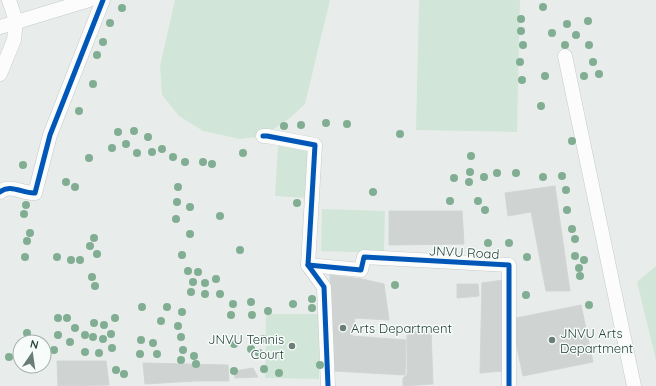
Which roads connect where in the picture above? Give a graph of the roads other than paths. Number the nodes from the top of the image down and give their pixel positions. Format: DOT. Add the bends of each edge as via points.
graph roads {
  1 [pos="9,0"];
  2 [pos="86,0"];
  3 [pos="103,0"];
  4 [pos="16,21"];
  5 [pos="0,27"];
  6 [pos="565,56"];
  7 [pos="0,74"];
  8 [pos="263,136"];
  9 [pos="0,192"];
  10 [pos="308,265"];
  11 [pos="328,386"];
  12 [pos="509,386"];
  13 [pos="634,386"];
  1 -- 4 [label="street"];
  2 -- 4 [label="street"];
  3 -- 9 [label="street" via="50,136 34,193 7,188"];
  4 -- 5 [label="street"];
  4 -- 7 [label="street" via="14,40"];
  6 -- 13 [label="street"];
  8 -- 10 [label="street" via="315,145"];
  10 -- 11 [label="street" via="324,287"];
  10 -- 12 [label="street, JNVU Road" via="361,270 364,257 509,265"];
}
